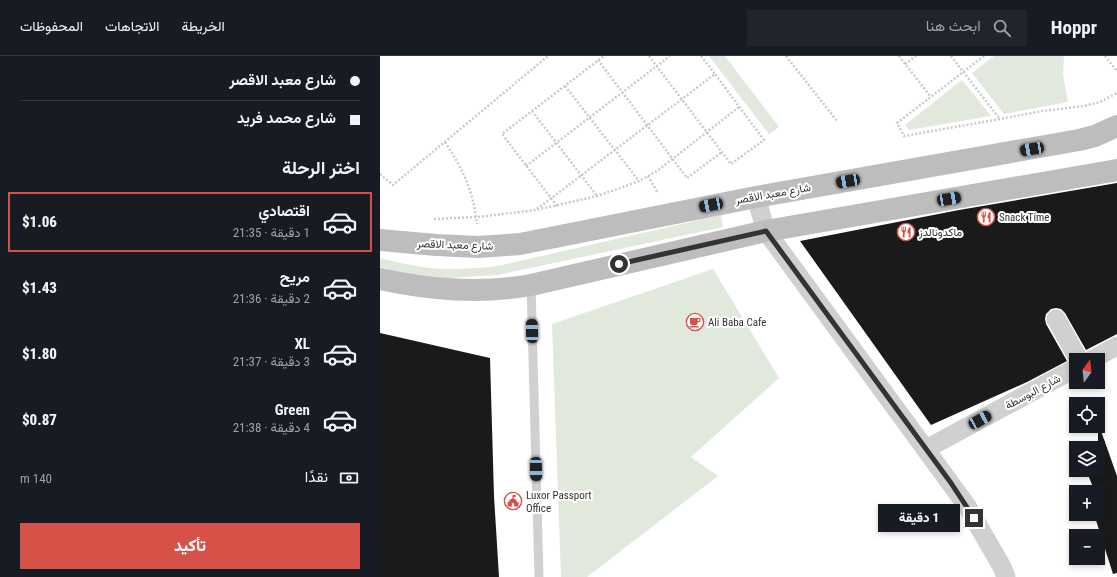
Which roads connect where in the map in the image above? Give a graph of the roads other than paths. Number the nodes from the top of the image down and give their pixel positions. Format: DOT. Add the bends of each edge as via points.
graph roads {
  1 [pos="1117,126"];
  2 [pos="1117,170"];
  3 [pos="756,197"];
  4 [pos="766,231"];
  5 [pos="380,240"];
  6 [pos="380,279"];
  7 [pos="531,285"];
  8 [pos="1056,319"];
  9 [pos="1117,346"];
  10 [pos="1075,353"];
  11 [pos="1104,353"];
  12 [pos="1069,372"];
  13 [pos="926,449"];
  14 [pos="539,577"];
  15 [pos="1006,577"];
  1 -- 3 [label="main road, شارع معبد الاقصر" via="1079,140"];
  2 -- 4 [label="main road"];
  3 -- 4 [label="street"];
  3 -- 5 [label="main road, شارع معبد الاقصر" via="520,244 479,247"];
  4 -- 7 [label="main road"];
  4 -- 13 [label="street"];
  6 -- 7 [label="main road" via="452,289 504,289"];
  7 -- 14 [label="lane"];
  8 -- 10 [label="street"];
  9 -- 11 [label="street"];
  12 -- 13 [label="street, شارع البوسطة"];
  13 -- 15 [label="street" via="967,506"];
}
